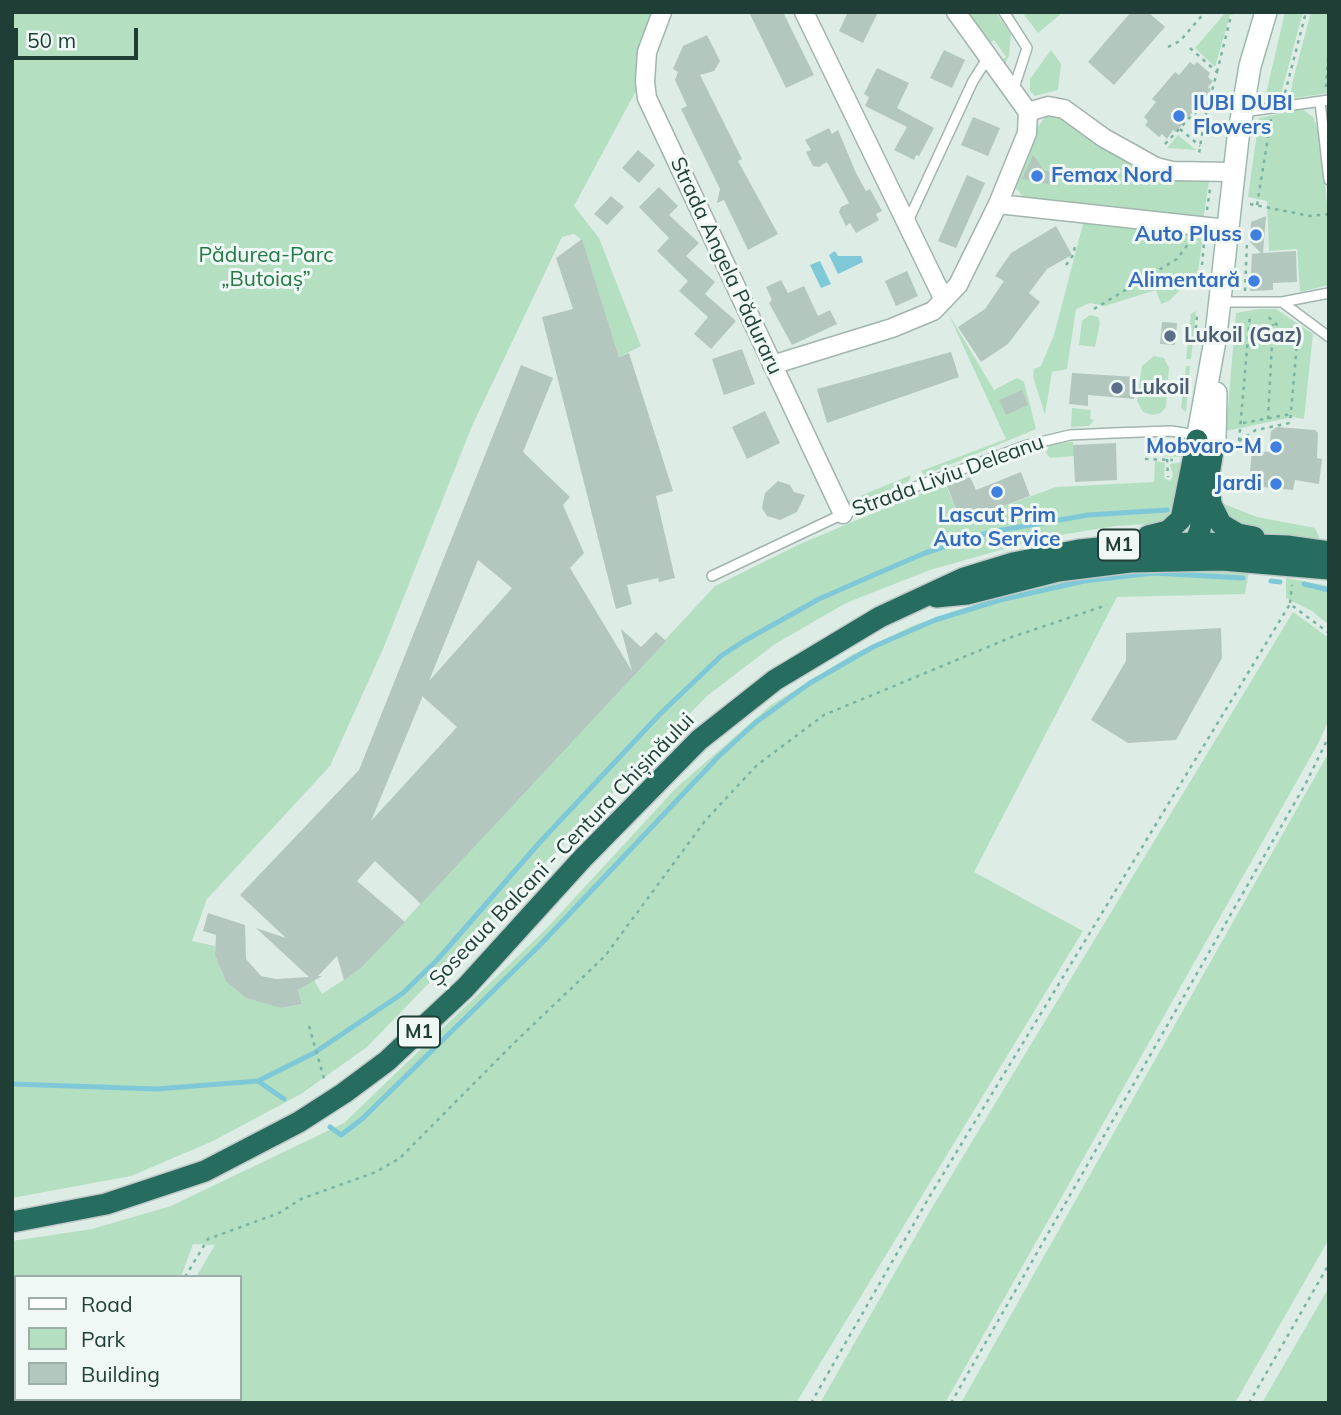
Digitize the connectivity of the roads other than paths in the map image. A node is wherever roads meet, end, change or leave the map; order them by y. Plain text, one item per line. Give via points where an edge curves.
1 (662, 12) edge
2 (804, 12) edge
3 (956, 12) edge
4 (1004, 12) edge
5 (1266, 12) edge
6 (987, 59) junction
7 (1013, 92) junction
8 (1325, 101) edge
9 (1243, 111) junction
10 (1028, 112) junction
11 (1214, 172) junction
12 (1329, 180) edge
13 (998, 204) junction
14 (907, 223) junction
15 (1237, 230) junction
16 (1329, 293) edge
17 (944, 300) junction
18 (1219, 302) junction
19 (1282, 302) junction
20 (1329, 337) edge
21 (772, 365) junction
22 (1206, 441) junction
23 (843, 514) junction
24 (1198, 540) junction
25 (1329, 545) edge
26 (1329, 552) edge
27 (1329, 562) edge
28 (1329, 569) edge
29 (712, 576) dead end
30 (916, 599) junction
31 (12, 1222) edge

1 - 21 street, Strada Angela Păduraru via 647,52 647,98
2 - 14 street
3 - 6 street
4 - 7 lane via 1027,47
5 - 9 main road
6 - 7 street
6 - 14 lane
7 - 10 street
8 - 9 lane
8 - 12 lane
9 - 11 main road
10 - 11 street via 1048,106 1064,109 1143,162 1172,171
10 - 13 street via 1027,133
11 - 15 main road
13 - 15 street
13 - 17 street via 958,285
14 - 17 street
15 - 18 main road
16 - 19 lane
17 - 21 street via 919,318
18 - 19 lane via 1251,298
18 - 22 main road
19 - 20 lane
21 - 23 street, Strada Angela Păduraru
22 - 23 lane, Strada Liviu Deleanu via 1148,430 1045,440
22 - 24 highway
22 - 25 highway via 1211,504 1221,524 1238,534
22 - 30 highway, M1 via 1181,519 1168,531 1009,557 958,571
23 - 29 lane, Strada Liviu Deleanu
24 - 26 highway, M1
24 - 27 highway via 1222,552
24 - 30 highway, M1 via 1181,551 1082,558
28 - 30 highway, Șoseaua Balcani - Centura Chișinăului / M1 via 1222,560 1130,562 1058,571 967,594
30 - 31 highway, Șoseaua Balcani - Centura Chișinăului / M1 via 817,652 737,707 662,776 429,1024 330,1102 248,1150 161,1188

